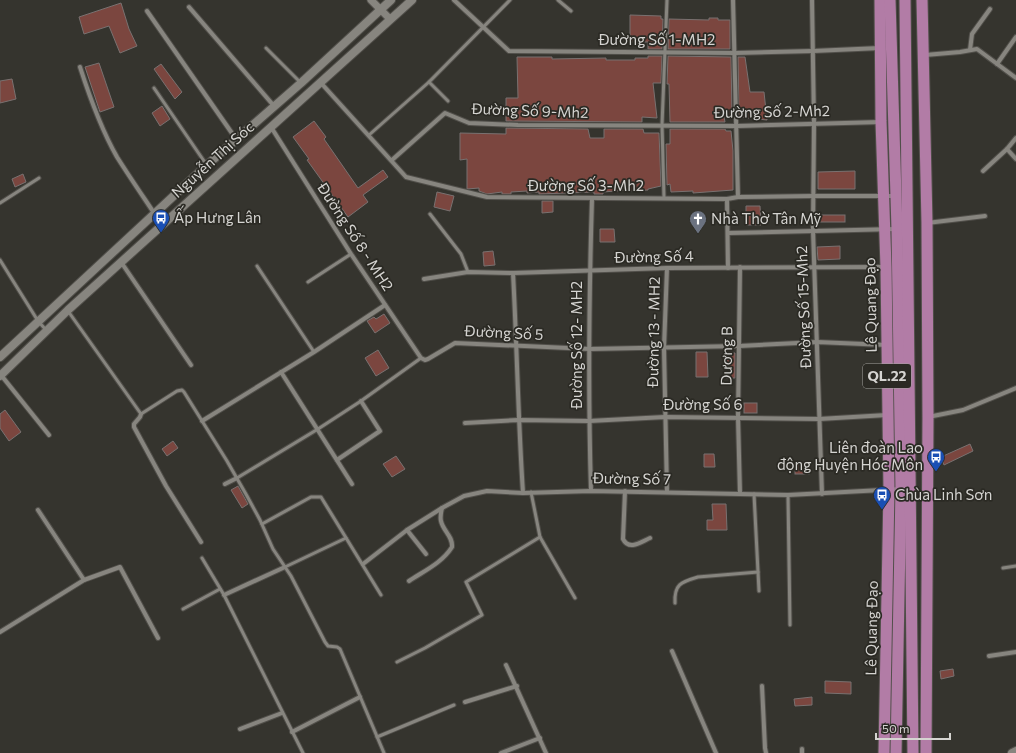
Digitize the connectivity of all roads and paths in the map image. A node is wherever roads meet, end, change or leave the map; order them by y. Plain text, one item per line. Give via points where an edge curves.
1 (371, 0) edge
2 (391, 0) edge
3 (412, 0) edge
4 (454, 0) edge
5 (510, 0) edge
6 (558, 0) edge
7 (666, 0) edge
8 (734, 0) edge
9 (812, 0) edge
10 (880, 0) edge
11 (890, 0) edge
12 (905, 0) edge
13 (922, 0) edge
14 (189, 7) dead end
15 (381, 9) junction
16 (990, 9) dead end
17 (147, 11) dead end
18 (571, 11) dead end
19 (390, 19) junction
20 (484, 28) junction
21 (1016, 37) edge
22 (266, 48) dead end
23 (880, 48) junction
24 (970, 50) junction
25 (813, 51) junction
26 (664, 52) junction
27 (735, 52) junction
28 (923, 55) junction
29 (997, 64) junction
30 (80, 67) dead end
31 (1016, 78) edge
32 (320, 82) junction
33 (429, 82) junction
34 (301, 83) junction
35 (154, 88) dead end
36 (448, 101) dead end
37 (275, 106) junction
38 (882, 122) junction
39 (814, 123) junction
40 (662, 125) junction
41 (737, 126) junction
42 (271, 127) junction
43 (369, 135) junction
44 (1016, 138) edge
45 (236, 140) junction
46 (1007, 149) junction
47 (1016, 159) edge
48 (392, 160) junction
49 (207, 165) junction
50 (983, 171) dead end
51 (39, 178) dead end
52 (813, 196) junction
53 (890, 196) junction
54 (664, 198) junction
55 (738, 198) junction
56 (592, 199) junction
57 (727, 199) junction
58 (0, 203) edge
59 (155, 214) junction
60 (430, 214) dead end
61 (985, 216) dead end
62 (927, 223) junction
63 (885, 229) junction
64 (897, 229) junction
65 (813, 230) junction
66 (729, 233) junction
67 (351, 254) junction
68 (0, 260) edge
69 (122, 262) junction
70 (257, 266) dead end
71 (815, 266) junction
72 (740, 267) junction
73 (886, 267) junction
74 (667, 268) junction
75 (728, 268) junction
76 (590, 270) junction
77 (468, 272) junction
78 (513, 273) junction
79 (424, 279) dead end
80 (308, 282) dead end
81 (61, 300) junction
82 (385, 305) junction
83 (68, 310) junction
84 (38, 321) junction
85 (47, 331) junction
86 (817, 342) junction
87 (887, 345) junction
88 (517, 346) junction
89 (739, 346) junction
90 (664, 348) junction
91 (590, 349) junction
92 (314, 352) junction
93 (0, 357) edge
94 (421, 358) junction
95 (191, 365) dead end
96 (281, 372) junction
97 (1, 376) edge
98 (1016, 388) edge
99 (361, 401) junction
100 (141, 414) junction
101 (887, 415) junction
102 (665, 417) junction
103 (738, 417) junction
104 (928, 417) junction
105 (819, 419) junction
106 (518, 420) junction
107 (202, 421) junction
108 (589, 421) junction
109 (465, 423) dead end
110 (318, 429) junction
111 (49, 435) dead end
112 (337, 460) junction
113 (237, 478) junction
114 (225, 484) dead end
115 (352, 484) dead end
116 (901, 489) junction
117 (889, 490) junction
118 (591, 491) junction
119 (625, 491) junction
120 (531, 492) junction
121 (667, 492) junction
122 (523, 493) junction
123 (740, 494) junction
124 (754, 494) junction
125 (822, 494) junction
126 (788, 495) junction
127 (442, 508) junction
128 (38, 510) dead end
129 (262, 524) junction
130 (407, 530) junction
131 (540, 537) junction
132 (346, 538) junction
133 (650, 538) dead end
134 (201, 542) dead end
135 (426, 554) dead end
136 (202, 558) dead end
137 (363, 564) junction
138 (1016, 566) edge
139 (285, 567) junction
140 (1003, 568) dead end
141 (758, 572) junction
142 (84, 580) junction
143 (409, 581) dead end
144 (220, 589) junction
145 (759, 591) dead end
146 (224, 595) junction
147 (382, 595) dead end
148 (576, 598) dead end
149 (675, 603) dead end
150 (182, 609) dead end
151 (790, 625) dead end
152 (0, 632) edge
153 (158, 638) dead end
154 (672, 651) dead end
155 (1016, 652) edge
156 (989, 656) dead end
157 (397, 662) dead end
158 (506, 665) dead end
159 (517, 686) junction
160 (762, 686) dead end
161 (360, 697) junction
162 (465, 702) dead end
163 (454, 705) dead end
164 (282, 713) junction
165 (240, 729) dead end
166 (292, 732) junction
167 (377, 737) junction
168 (540, 738) junction
169 (1016, 751) edge
170 (303, 753) edge
171 (384, 753) edge
172 (501, 753) edge
173 (546, 753) edge
174 (716, 753) edge
175 (766, 753) edge
176 (884, 753) edge
177 (896, 753) edge
178 (913, 753) edge
179 (926, 753) edge
180 (1012, 753) edge

1 - 15 street
2 - 15 main road, Nguyễn Thị Sóc
3 - 19 main road, Nguyễn Thị Sóc
4 - 20 street, Đường Số 1-MH2
5 - 20 lane
6 - 18 lane
7 - 26 lane
8 - 27 street
9 - 25 street, Đường Số 15-Mh2
10 - 23 highway, Lê Quang Đạo / QL.22
11 - 53 highway, Lê Quang Đạo / QL.22
12 - 178 highway, QL.22
13 - 28 highway, QL.22
14 - 37 street
15 - 19 street
15 - 34 main road, Nguyễn Thị Sóc
16 - 24 street via 972,34
17 - 45 street
19 - 32 main road, Nguyễn Thị Sóc
20 - 26 street, Đường Số 1-MH2 via 509,51
20 - 33 lane
21 - 29 street
22 - 34 lane
23 - 25 street, Đường Số 1-MH2
23 - 38 highway, Lê Quang Đạo / QL.22
24 - 28 street
24 - 29 street via 977,49
25 - 27 street, Đường Số 1-MH2
25 - 39 street, Đường Số 15-Mh2
26 - 27 street, Đường Số 1-MH2
26 - 40 lane
27 - 41 street
28 - 62 highway, QL.22
29 - 31 street
30 - 59 street via 104,132
32 - 42 main road, Nguyễn Thị Sóc
32 - 43 street, Đường Số 3-Mh2
33 - 36 lane
33 - 43 lane
34 - 37 main road, Nguyễn Thị Sóc
35 - 49 lane
37 - 45 main road, Nguyễn Thị Sóc
38 - 39 street, Đường Số 2-Mh2
38 - 53 highway, Lê Quang Đạo / QL.22
39 - 41 street, Đường Số 2-Mh2
39 - 52 street, Đường Số 15-Mh2
40 - 41 street, Đường Số 2-Mh2
40 - 48 street, Đường Số 9-Mh2 via 470,123 445,113
40 - 54 lane
41 - 55 street
42 - 67 street, Đường Số 8 - MH2
42 - 69 main road, Nguyễn Thị Sóc
43 - 48 street, Đường Số 3-Mh2
44 - 46 street
45 - 49 main road, Nguyễn Thị Sóc
46 - 47 street
46 - 50 street
48 - 56 street, Đường Số 3-Mh2 via 406,177 487,197
49 - 59 main road, Nguyễn Thị Sóc
51 - 58 lane
52 - 53 street, Đường Số 3-Mh2
52 - 55 street, Đường Số 3-Mh2
52 - 65 street, Đường Số 15-Mh2
53 - 63 highway, Lê Quang Đạo / QL.22
53 - 64 highway, Lê Quang Đạo / QL.22
54 - 56 street, Đường Số 3-Mh2
54 - 57 street, Đường Số 3-Mh2
55 - 57 street, Đường Số 3-Mh2
56 - 76 street, Đường Số 12- MH2
57 - 66 street
59 - 81 main road, Nguyễn Thị Sóc
60 - 77 lane via 461,254
61 - 62 street
62 - 104 highway, QL.22
63 - 64 street
63 - 65 street
63 - 73 highway, Lê Quang Đạo / QL.22
64 - 116 highway, Lê Quang Đạo / QL.22
65 - 66 street
65 - 71 street, Đường Số 15-Mh2
66 - 75 street
67 - 80 lane
67 - 82 street, Đường Số 8 - MH2
68 - 84 lane
69 - 83 main road, Nguyễn Thị Sóc
69 - 95 street
70 - 92 lane
71 - 72 street, Đường Số 4
71 - 73 street, Đường Số 4
71 - 86 street, Đường Số 15-Mh2
72 - 75 street, Đường Số 4
72 - 89 street, Dương B
73 - 87 highway, Lê Quang Đạo / QL.22
74 - 75 street, Đường Số 4
74 - 76 street, Đường Số 4
74 - 90 street, Đường 13 - MH2
76 - 78 street, Đường Số 4
76 - 91 street, Đường Số 12- MH2
77 - 78 street, Đường Số 4
77 - 79 street, Đường Số 4
78 - 88 street
81 - 83 street
81 - 84 main road, Nguyễn Thị Sóc
82 - 92 street
82 - 94 street, Đường Số 8 - MH2
83 - 85 main road, Nguyễn Thị Sóc
83 - 100 lane
84 - 85 lane
84 - 93 main road, Nguyễn Thị Sóc
85 - 97 main road, Nguyễn Thị Sóc
86 - 87 street
86 - 89 street
86 - 105 street, Đường Số 15-Mh2
87 - 101 highway, Lê Quang Đạo / QL.22
88 - 91 street, Đường Số 5
88 - 94 street, Đường Số 5 via 455,343 428,359
88 - 106 street
89 - 90 street, Đường Số 5
89 - 103 street, Dương B
90 - 91 street, Đường Số 5
90 - 102 street, Đường 13 - MH2
91 - 108 street, Đường Số 12- MH2
92 - 96 street
94 - 99 lane
96 - 107 street
96 - 110 street
97 - 111 street
98 - 104 street via 963,410
99 - 110 lane
99 - 112 street via 380,431
100 - 107 lane via 182,390
100 - 134 street via 134,427 166,486
101 - 105 street, Đường Số 6
101 - 117 highway, Lê Quang Đạo / QL.22
102 - 103 street, Đường Số 6
102 - 108 street, Đường Số 6
102 - 121 street, Đường 13 - MH2
103 - 105 street, Đường Số 6
103 - 123 street, Dương B
104 - 179 highway, QL.22
105 - 125 street, Đường Số 15-Mh2
106 - 108 street, Đường Số 6
106 - 109 street, Đường Số 6
106 - 122 street
107 - 113 lane
108 - 118 street, Đường Số 12- MH2
110 - 112 street
110 - 113 lane
112 - 115 street
113 - 114 street
113 - 129 lane
116 - 117 street
116 - 177 highway, Lê Quang Đạo / QL.22
117 - 125 street
117 - 176 highway, Lê Quang Đạo / QL.22
118 - 119 street, Đường Số 7
118 - 120 street, Đường Số 7
119 - 121 street, Đường Số 7
119 - 133 street via 623,539 633,546
120 - 122 street, Đường Số 7
120 - 131 lane
121 - 123 street, Đường Số 7
122 - 127 street, Đường Số 7 via 487,491 464,496
123 - 124 street
124 - 126 street
124 - 141 lane
125 - 126 street
126 - 151 lane
127 - 130 street, Đường Số 7
127 - 143 street via 440,519 451,539 452,547 432,566
128 - 142 street
129 - 132 lane via 317,496 323,499
129 - 139 lane via 273,549
130 - 135 street
130 - 137 street, Đường Số 7
131 - 148 lane
131 - 157 lane via 466,582 482,615
132 - 137 lane
132 - 139 lane
136 - 144 lane
137 - 147 lane
138 - 140 lane
139 - 146 street
139 - 161 lane via 325,642 328,646 340,648
141 - 145 lane
141 - 149 lane via 689,580 676,588
142 - 152 street
142 - 153 street via 120,566
144 - 146 lane
144 - 150 lane
146 - 164 lane
154 - 174 street
155 - 156 street
158 - 159 street
159 - 162 street
159 - 168 street
160 - 175 street
161 - 166 street
161 - 167 lane
163 - 167 lane
164 - 165 street
164 - 166 lane
166 - 170 lane
167 - 171 lane
168 - 172 street
168 - 173 street
169 - 180 main road

